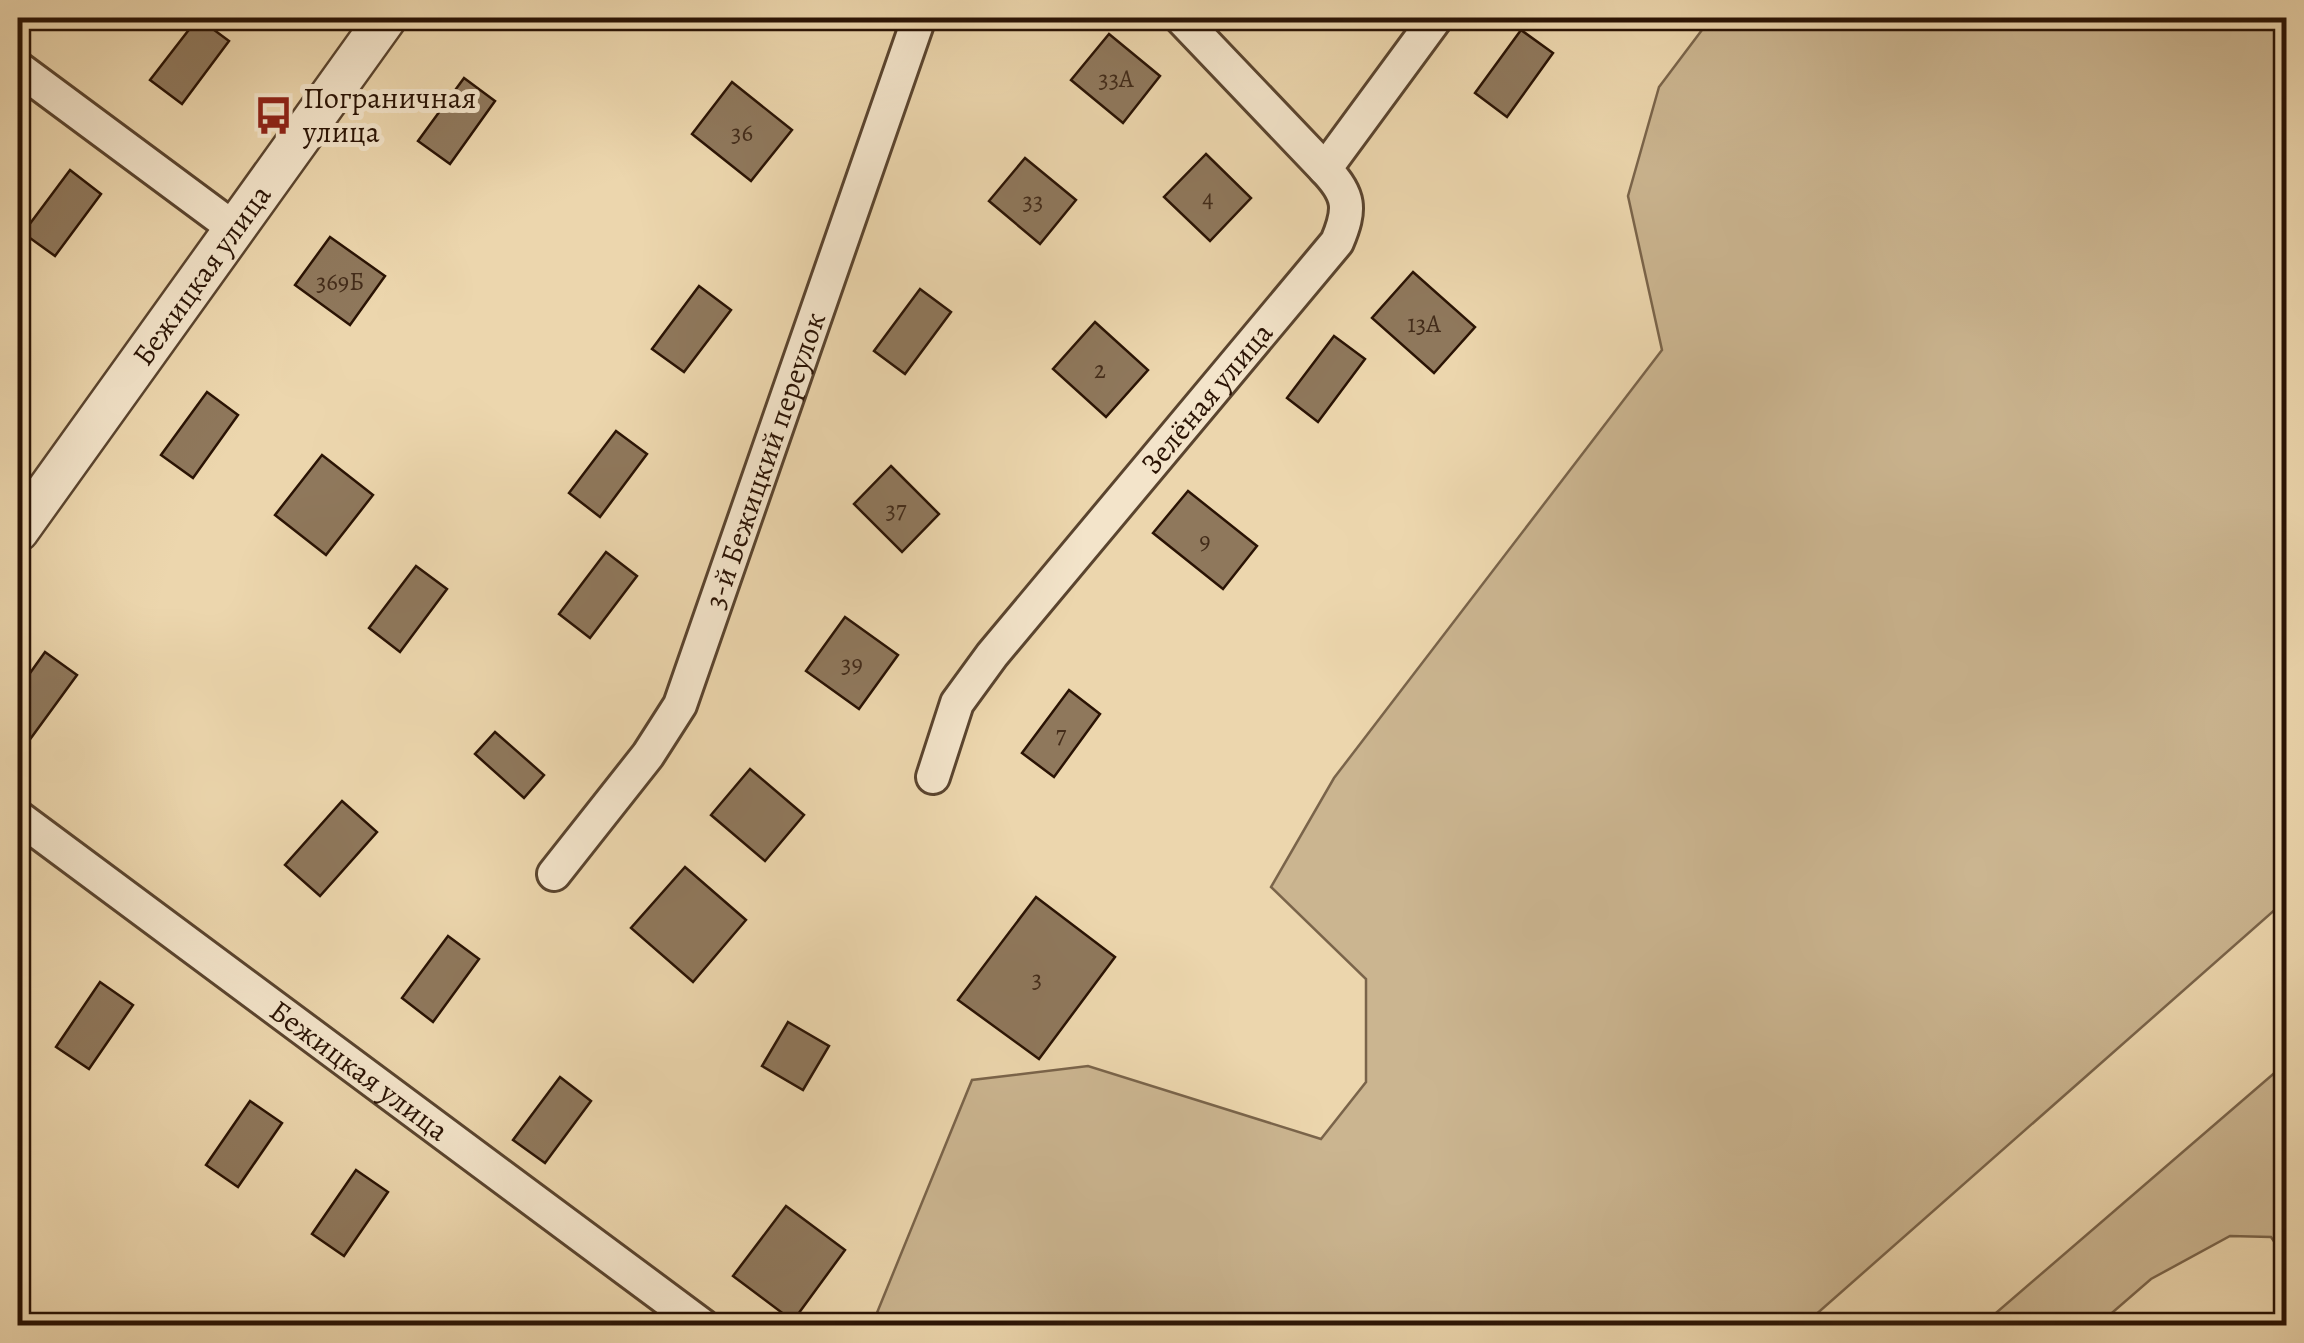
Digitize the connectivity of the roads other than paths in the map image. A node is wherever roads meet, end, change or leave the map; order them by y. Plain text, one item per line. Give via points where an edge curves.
1 (386, 18) edge
2 (919, 18) edge
3 (1181, 18) edge
4 (1436, 18) edge
5 (18, 68) edge
6 (1326, 169) junction
7 (235, 229) junction
8 (18, 531) edge
9 (933, 778) dead end
10 (18, 816) edge
11 (554, 874) dead end
12 (703, 1326) edge

1 - 7 street, Бежицкая улица
2 - 11 street, 3-й Бежицкий переулок via 680,705
3 - 6 street
4 - 6 street
5 - 7 street
6 - 9 street, Зелёная улица via 1346,190 1348,215 1337,242 992,656 957,703
7 - 8 street, Бежицкая улица
10 - 12 street, Бежицкая улица

